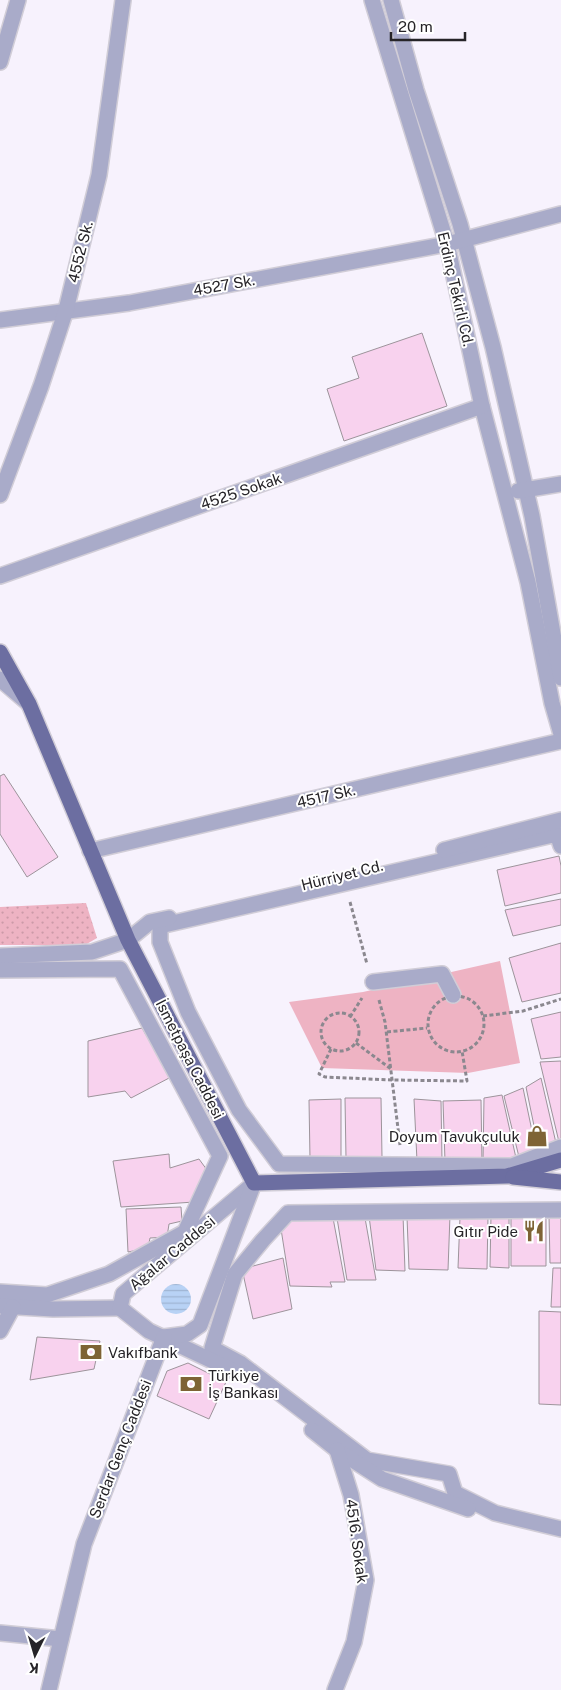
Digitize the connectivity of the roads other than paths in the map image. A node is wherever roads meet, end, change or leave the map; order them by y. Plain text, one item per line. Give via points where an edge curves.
1 (18, 0) edge
2 (123, 0) edge
3 (372, 0) edge
4 (391, 0) edge
5 (0, 62) edge
6 (561, 214) edge
7 (464, 240) junction
8 (447, 244) junction
9 (66, 310) junction
10 (0, 320) edge
11 (482, 406) junction
12 (561, 484) edge
13 (527, 490) junction
14 (505, 494) junction
15 (0, 495) edge
16 (0, 576) edge
17 (0, 652) edge
18 (561, 678) edge
19 (0, 679) edge
20 (29, 704) junction
21 (561, 734) edge
22 (561, 741) edge
23 (561, 820) edge
24 (561, 846) edge
25 (90, 851) junction
26 (128, 940) junction
27 (0, 956) edge
28 (0, 970) edge
29 (373, 982) road end
30 (453, 995) road end
31 (561, 1147) edge
32 (561, 1160) edge
33 (507, 1176) junction
34 (561, 1182) edge
35 (254, 1183) junction
36 (561, 1210) edge
37 (0, 1292) edge
38 (7, 1306) edge
39 (120, 1308) junction
40 (0, 1331) edge
41 (164, 1337) junction
42 (337, 1450) junction
43 (561, 1530) edge
44 (561, 1537) edge
45 (0, 1632) edge
46 (61, 1639) junction
47 (49, 1690) edge
48 (335, 1690) edge

1 - 5 street
2 - 9 street, 4552 Sk. via 99,175
3 - 8 street, Erdinç Tekirli Cd.
4 - 7 street
6 - 7 street, 4527 Sk.
7 - 8 street, 4527 Sk.
7 - 13 street
8 - 9 street, 4527 Sk. via 129,303
8 - 11 street, Erdinç Tekirli Cd.
9 - 10 street, 4527 Sk.
9 - 15 street, 4552 Sk.
11 - 14 street, Erdinç Tekirli Cd.
11 - 16 street, 4525 Sokak
12 - 13 street
13 - 14 street
13 - 18 street
14 - 21 street, Erdinç Tekirli Cd.
17 - 20 main road, İsmetpaşa Caddesi
19 - 20 street
20 - 25 main road, İsmetpaşa Caddesi
22 - 25 street, 4517 Sk.
23 - 26 street, Hürriyet Cd. via 150,922
24 - 31 street via 557,834 160,926 160,942 188,1012 239,1110 279,1164 512,1166
25 - 26 main road, İsmetpaşa Caddesi
26 - 27 street via 92,952
26 - 35 main road, İsmetpaşa Caddesi
28 - 37 street via 120,969 220,1156 185,1232 109,1274 47,1295
29 - 30 street via 442,974
32 - 33 main road
33 - 34 main road
33 - 35 main road
35 - 39 street, Ağalar Caddesi via 123,1294
35 - 41 street via 200,1325 186,1334
36 - 43 street via 288,1213 235,1274 212,1348 240,1362 368,1460 449,1474 455,1493 495,1513
38 - 39 street, Ağalar Caddesi
38 - 40 street
39 - 41 street via 149,1331
41 - 42 street via 247,1377
41 - 46 street, Serdar Genç Caddesi via 84,1544
42 - 44 street via 382,1479 533,1533
42 - 48 street, 4516. Sokak via 351,1495 366,1580 354,1642
45 - 46 street
46 - 47 street, Serdar Genç Caddesi

